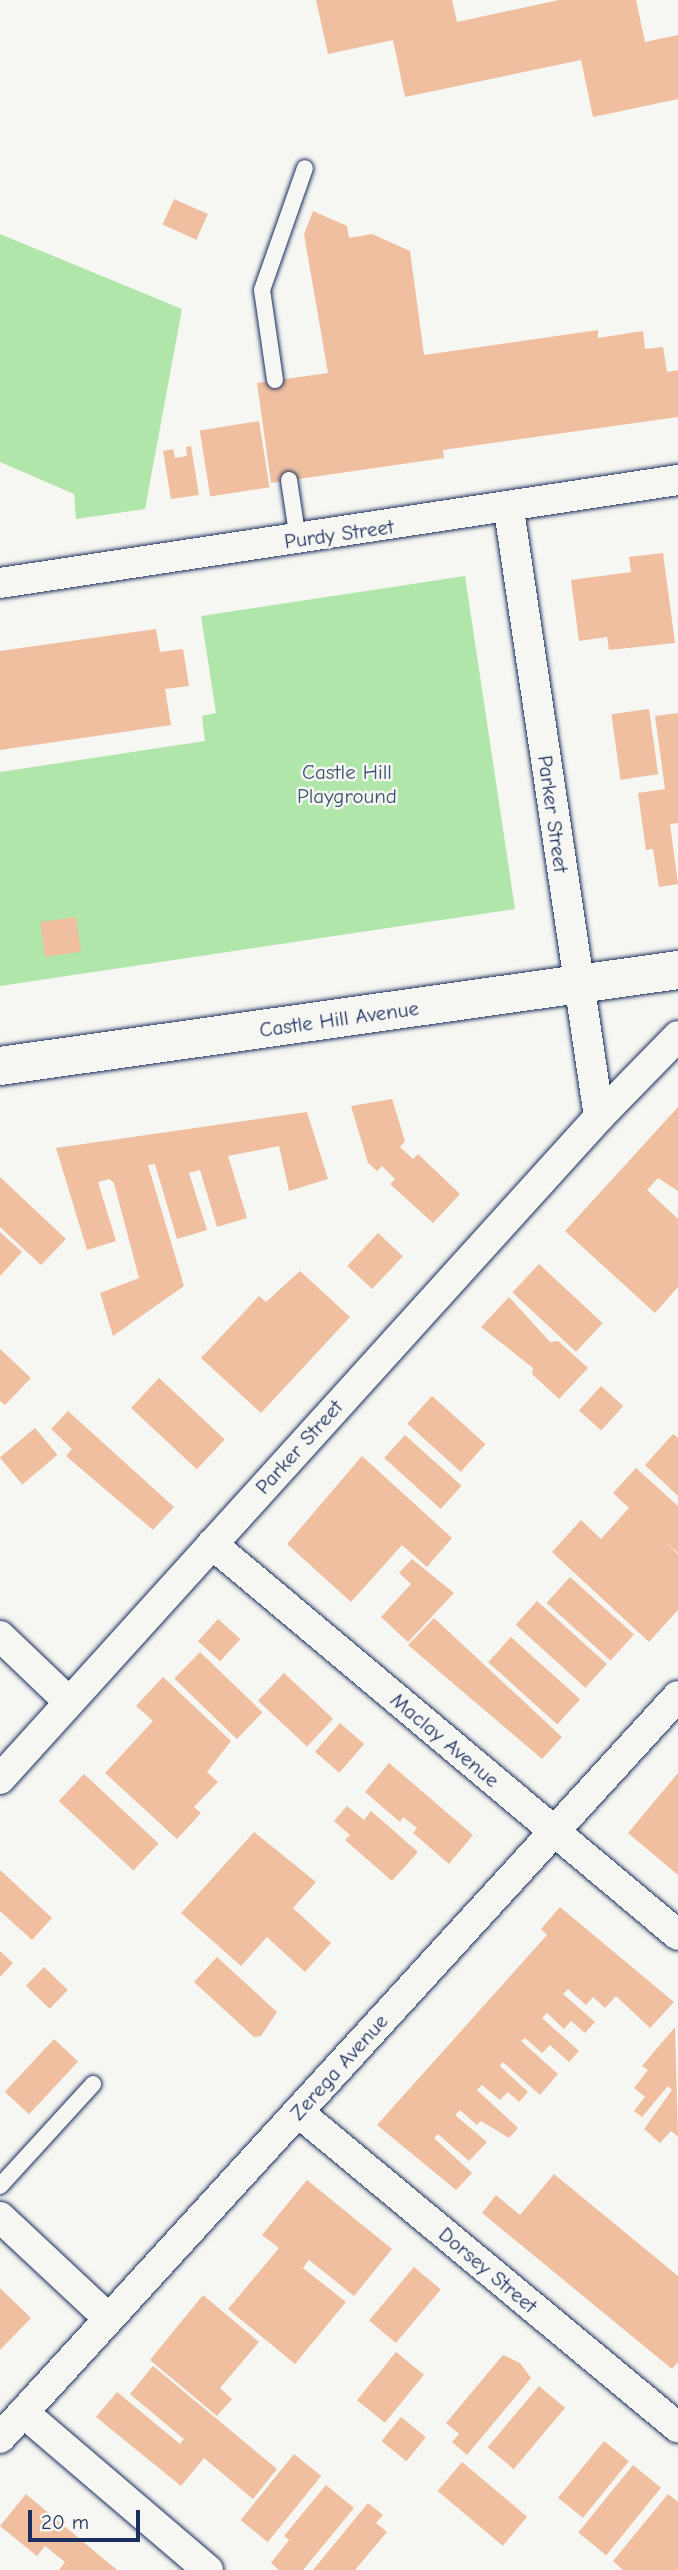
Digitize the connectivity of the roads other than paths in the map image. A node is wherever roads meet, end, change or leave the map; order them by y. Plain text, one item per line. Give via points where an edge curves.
1 (305, 168) dead end
2 (275, 380) dead end
3 (289, 480) dead end
4 (678, 480) edge
5 (509, 510) junction
6 (298, 540) junction
7 (0, 583) edge
8 (678, 970) edge
9 (578, 985) junction
10 (678, 1036) edge
11 (0, 1066) edge
12 (600, 1117) junction
13 (212, 1544) junction
14 (0, 1636) edge
15 (678, 1696) edge
16 (69, 1702) junction
17 (0, 1779) edge
18 (553, 1831) junction
19 (678, 1935) edge
20 (93, 2084) dead end
21 (299, 2112) junction
22 (0, 2186) edge
23 (0, 2217) edge
24 (108, 2318) junction
25 (23, 2413) junction
26 (678, 2427) edge
27 (0, 2438) edge
28 (208, 2570) edge

1 - 2 lane via 262,290
3 - 6 lane
4 - 5 street, Purdy Street
5 - 6 street, Purdy Street
5 - 9 street, Parker Street
6 - 7 street, Purdy Street
8 - 9 main road, Castle Hill Avenue
9 - 11 main road, Castle Hill Avenue
9 - 12 street, Parker Street
10 - 12 street, Parker Street
12 - 13 street, Parker Street
13 - 16 street, Parker Street
13 - 18 street, Maclay Avenue
14 - 16 street
15 - 18 street, Zerega Avenue
16 - 17 street, Parker Street
18 - 19 street, Maclay Avenue
18 - 21 street, Zerega Avenue
20 - 22 lane
21 - 24 street, Zerega Avenue
21 - 26 street, Dorsey Street
23 - 24 street
24 - 25 street, Zerega Avenue
25 - 27 street, Zerega Avenue
25 - 28 street

